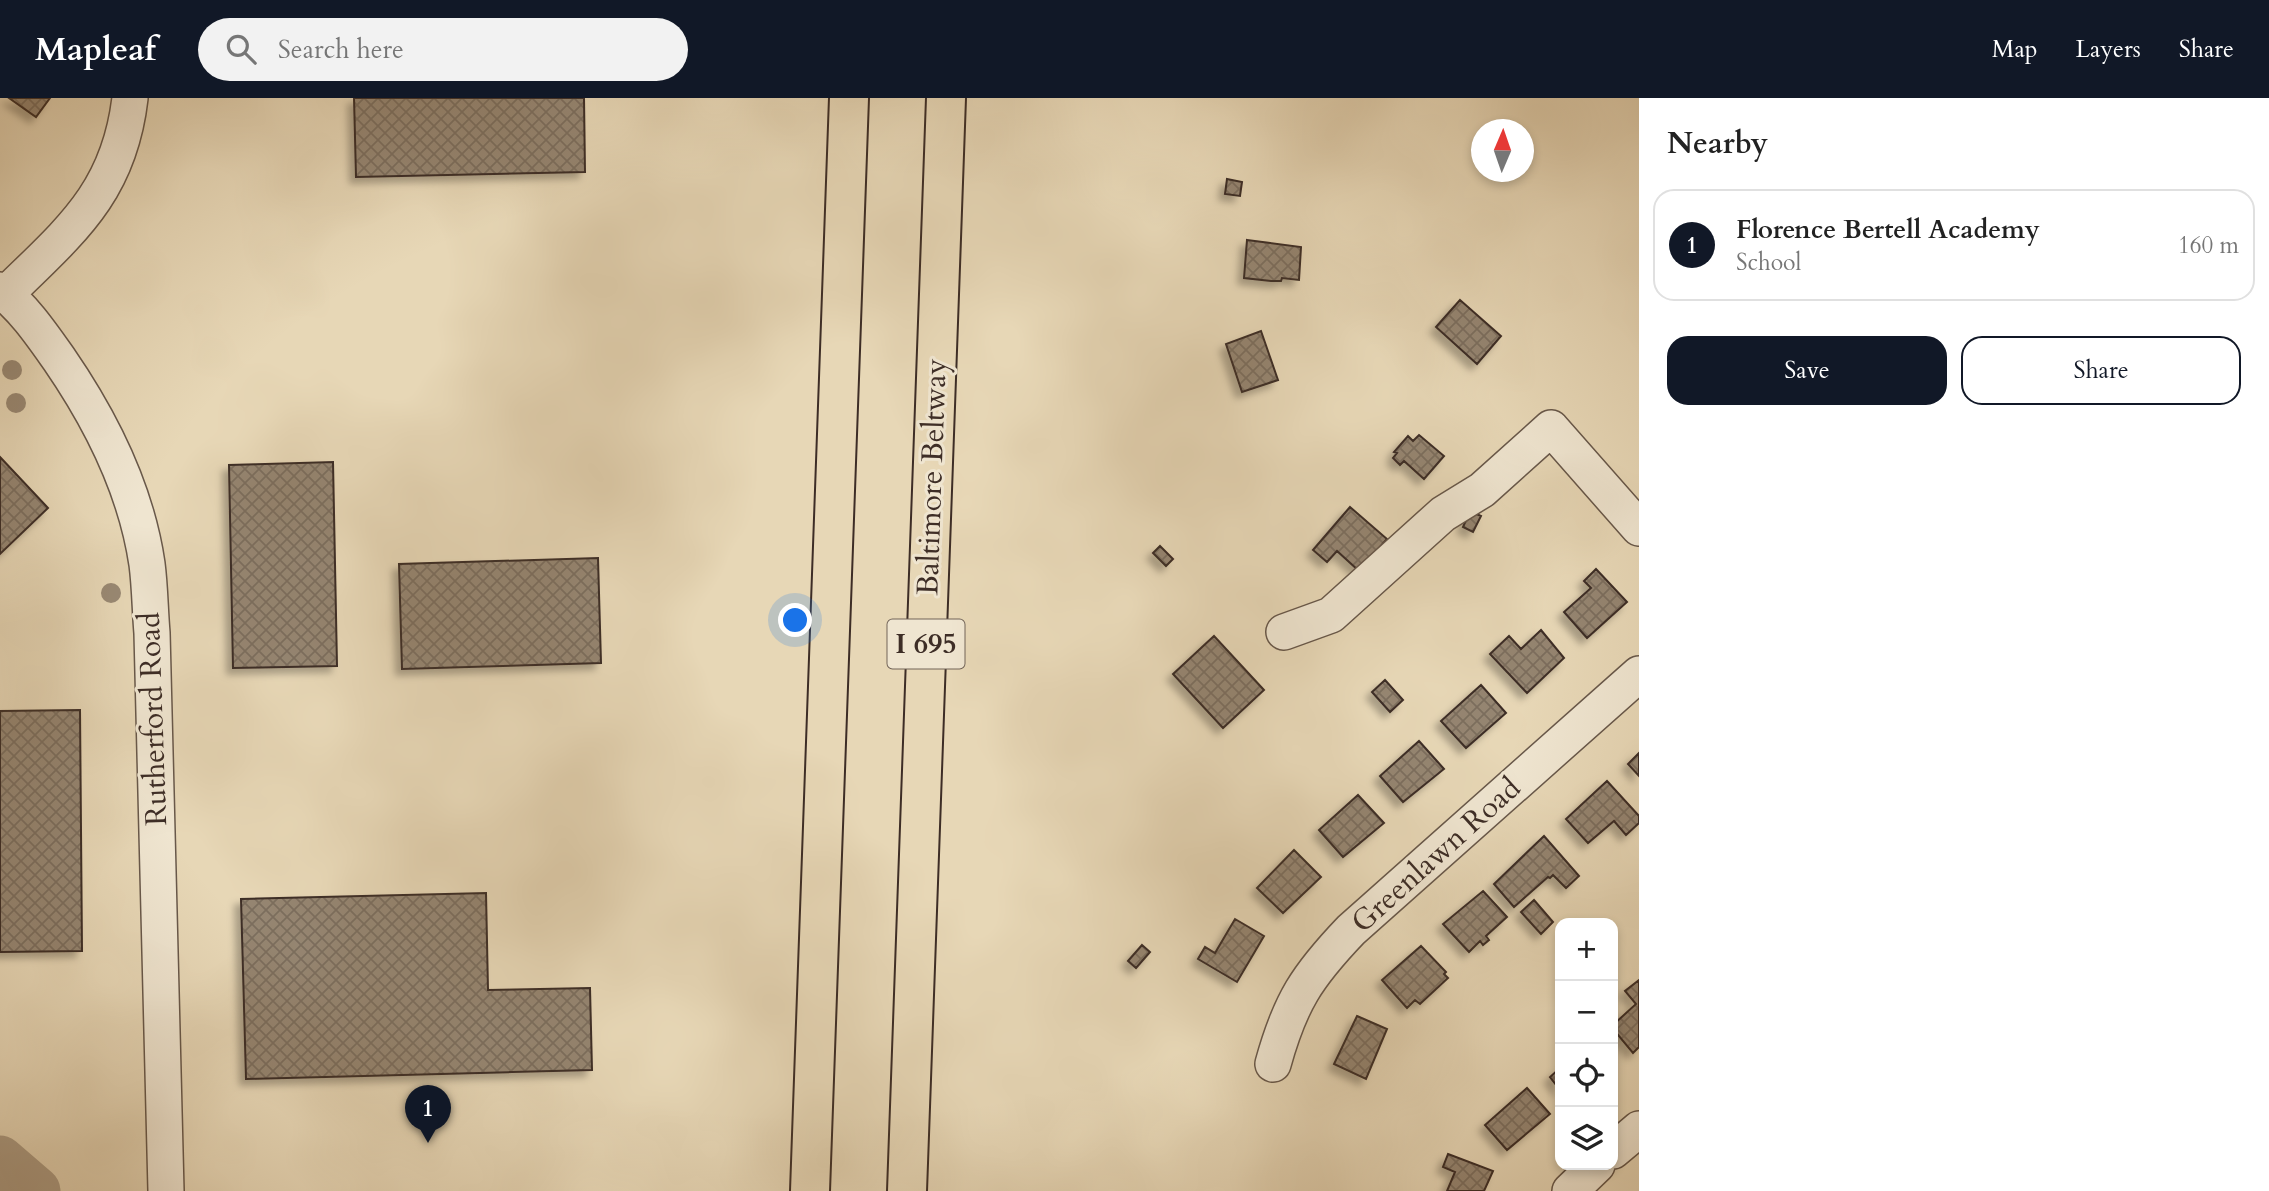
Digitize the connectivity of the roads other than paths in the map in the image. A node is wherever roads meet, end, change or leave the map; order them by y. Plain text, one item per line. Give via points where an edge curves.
1 (130, 98) edge
2 (849, 98) edge
3 (946, 98) edge
4 (3, 292) edge
5 (1639, 528) edge
6 (1284, 632) dead end
7 (1639, 674) edge
8 (1273, 1064) dead end
9 (1639, 1129) edge
10 (1618, 1147) edge
11 (1592, 1170) edge
12 (166, 1191) edge
13 (810, 1191) edge
14 (907, 1191) edge
15 (1570, 1191) edge

1 - 4 street via 124,137 109,176 90,207
2 - 13 highway
3 - 14 highway, Baltimore Beltway / I 695
4 - 12 street, Rutherford Road via 44,337 109,442 135,508 147,564
5 - 6 street via 1551,428 1482,490 1443,514 1331,615
7 - 8 street, Greenlawn Road via 1322,960 1298,993
9 - 10 street
11 - 15 street

